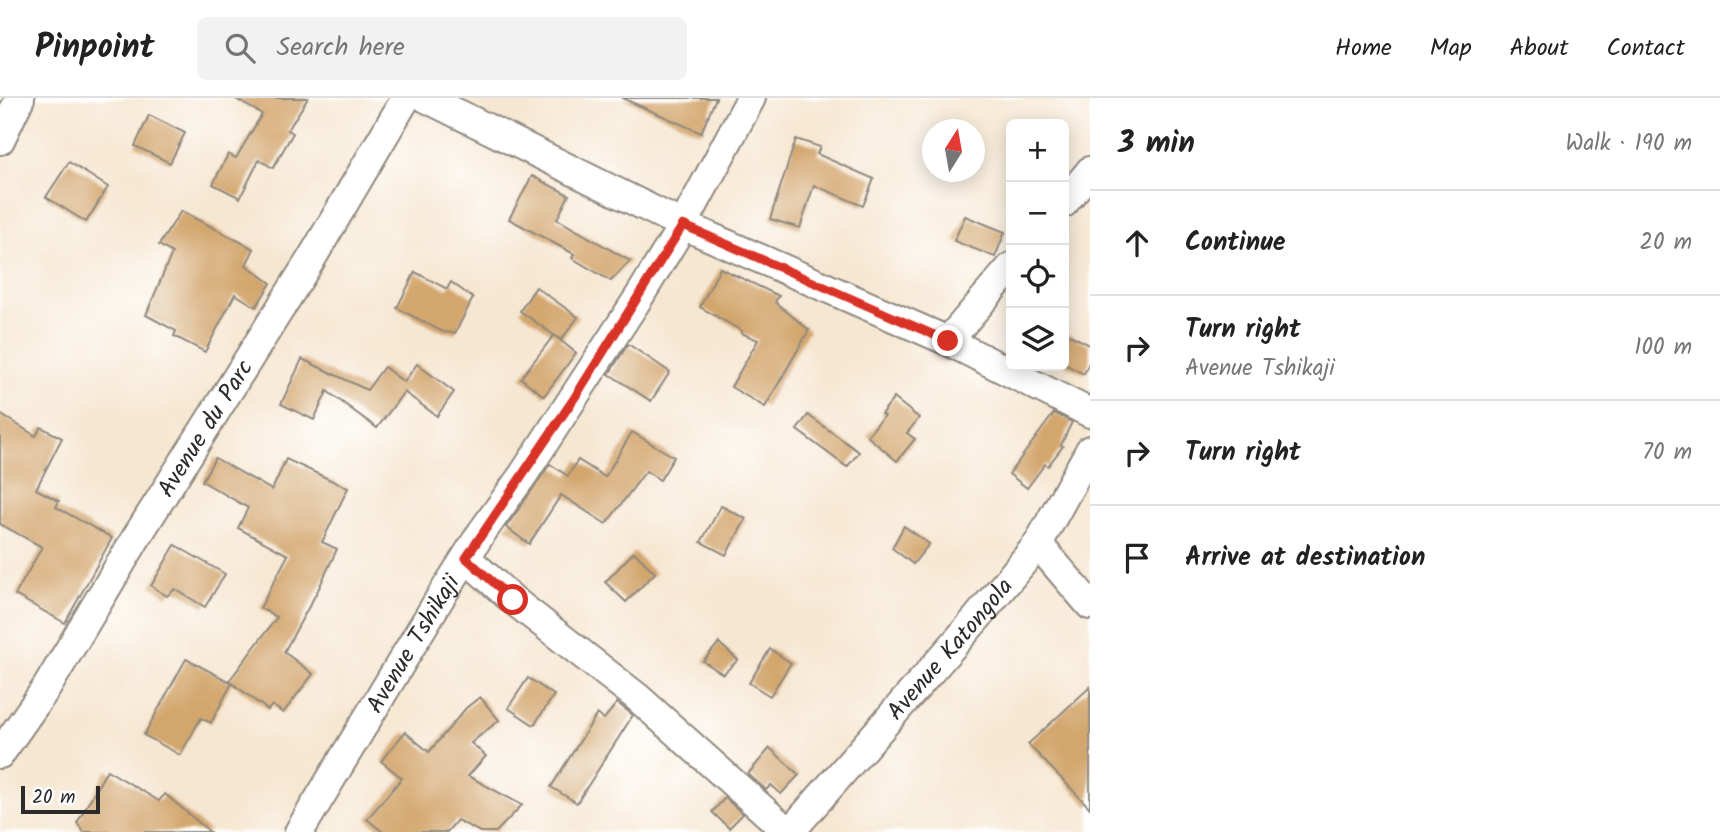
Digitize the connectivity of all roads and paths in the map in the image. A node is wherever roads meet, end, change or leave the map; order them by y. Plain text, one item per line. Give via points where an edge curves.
1 (20, 98) edge
2 (406, 98) edge
3 (426, 98) edge
4 (751, 98) edge
5 (0, 140) edge
6 (1090, 171) edge
7 (1069, 197) edge
8 (683, 225) junction
9 (1006, 273) edge
10 (948, 341) junction
11 (1090, 413) edge
12 (1090, 450) edge
13 (1038, 544) junction
14 (466, 558) junction
15 (1090, 605) edge
16 (0, 754) edge
17 (299, 832) edge
18 (789, 832) edge

1 - 5 street
2 - 16 street, Avenue du Parc via 47,687
3 - 8 street
4 - 8 street, Avenue Tshikaji
6 - 7 street
8 - 10 street
8 - 14 street, Avenue Tshikaji
9 - 10 street
10 - 11 street
12 - 13 street, Avenue Katongola
13 - 15 street
13 - 18 street, Avenue Katongola
14 - 17 street, Avenue Tshikaji
14 - 18 street via 674,728

